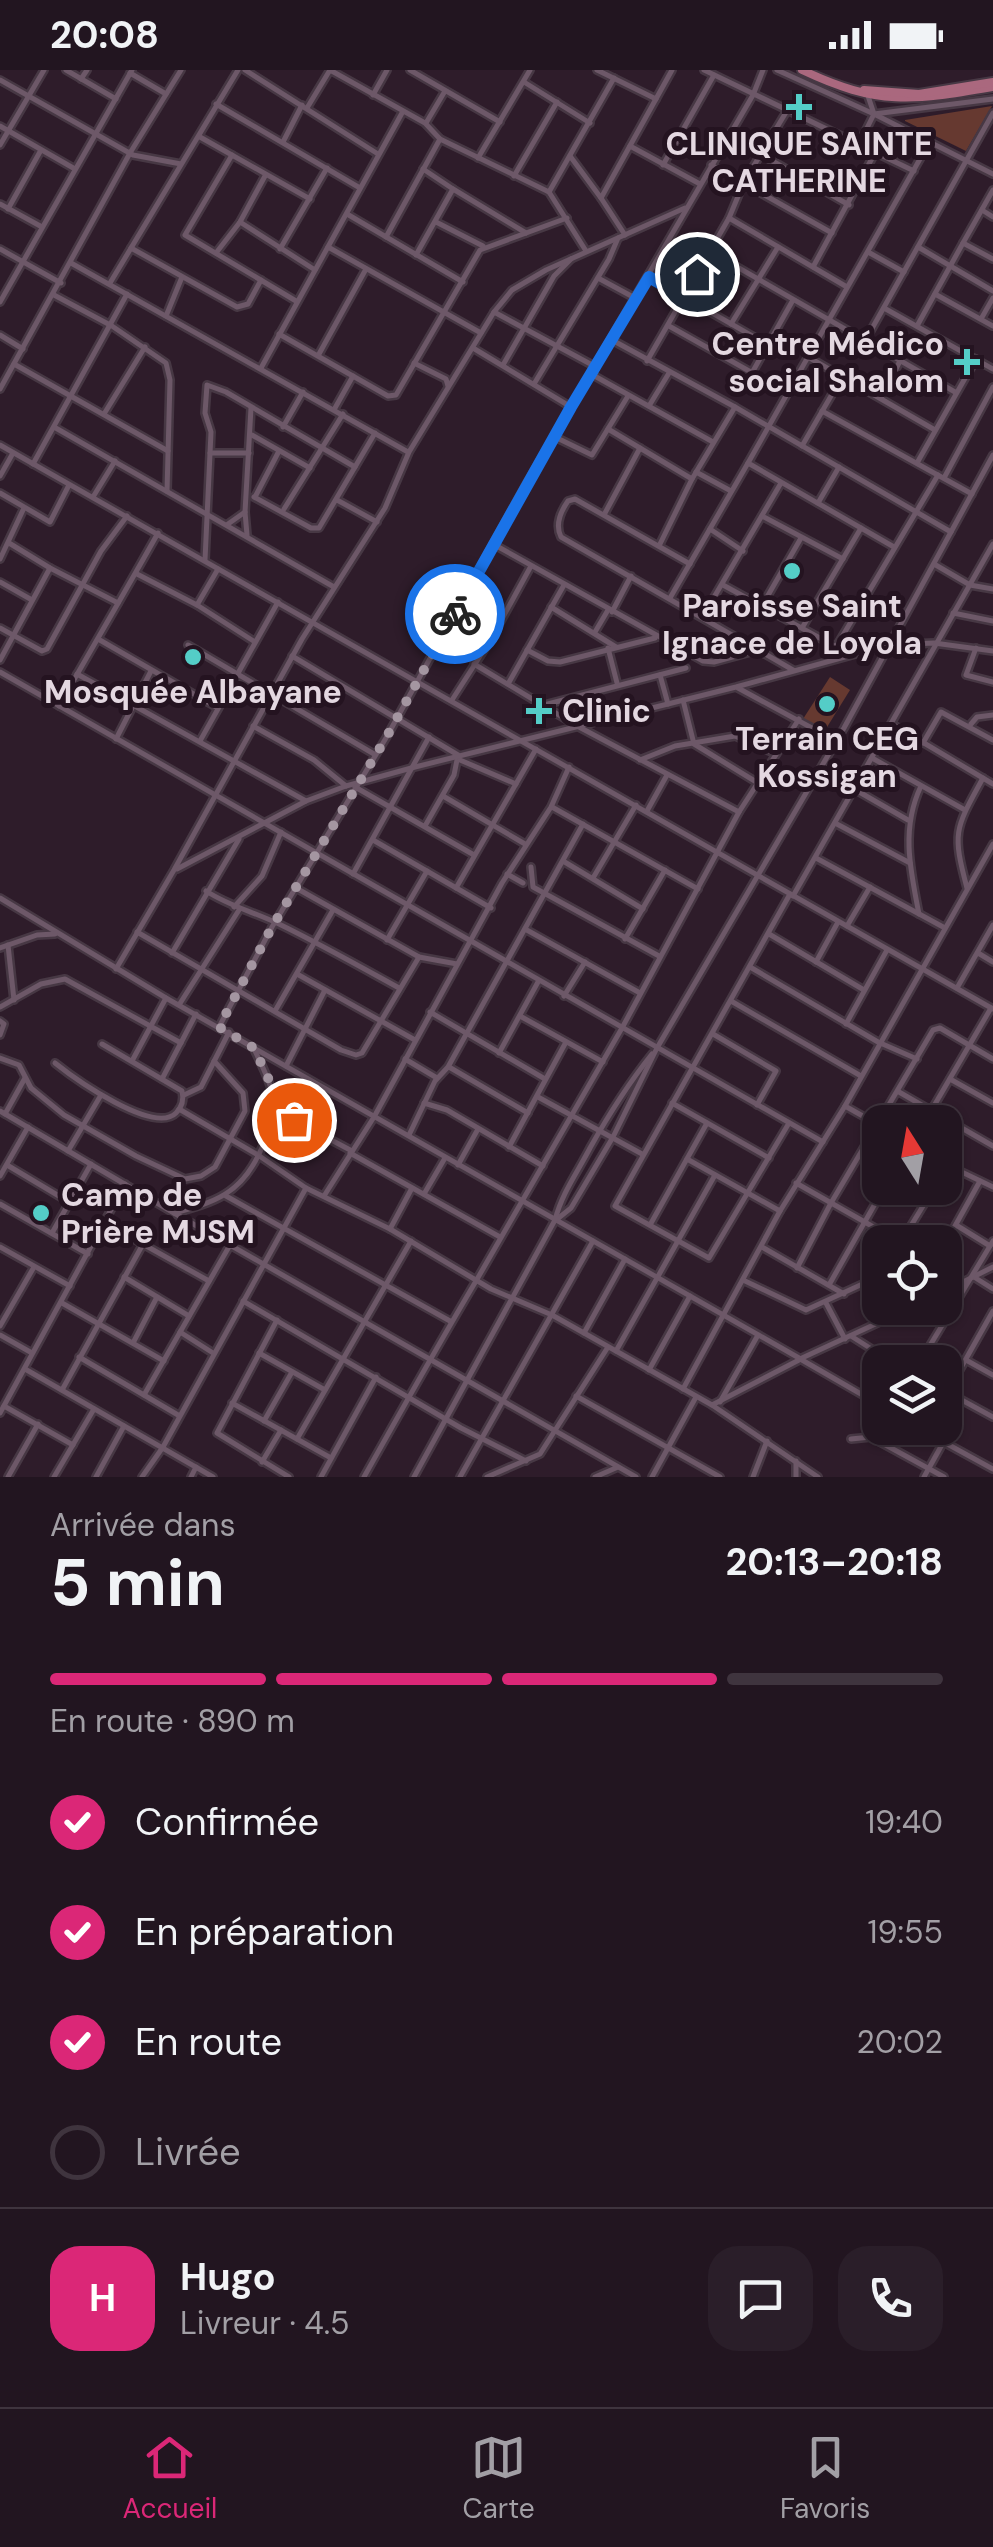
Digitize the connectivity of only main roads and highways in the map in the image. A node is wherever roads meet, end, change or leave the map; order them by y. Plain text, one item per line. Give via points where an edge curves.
1 (802, 70) edge
2 (813, 70) edge
3 (993, 84) edge
4 (867, 93) junction

1 - 4 main road
2 - 4 main road
3 - 4 main road
3 - 4 main road via 935,97

